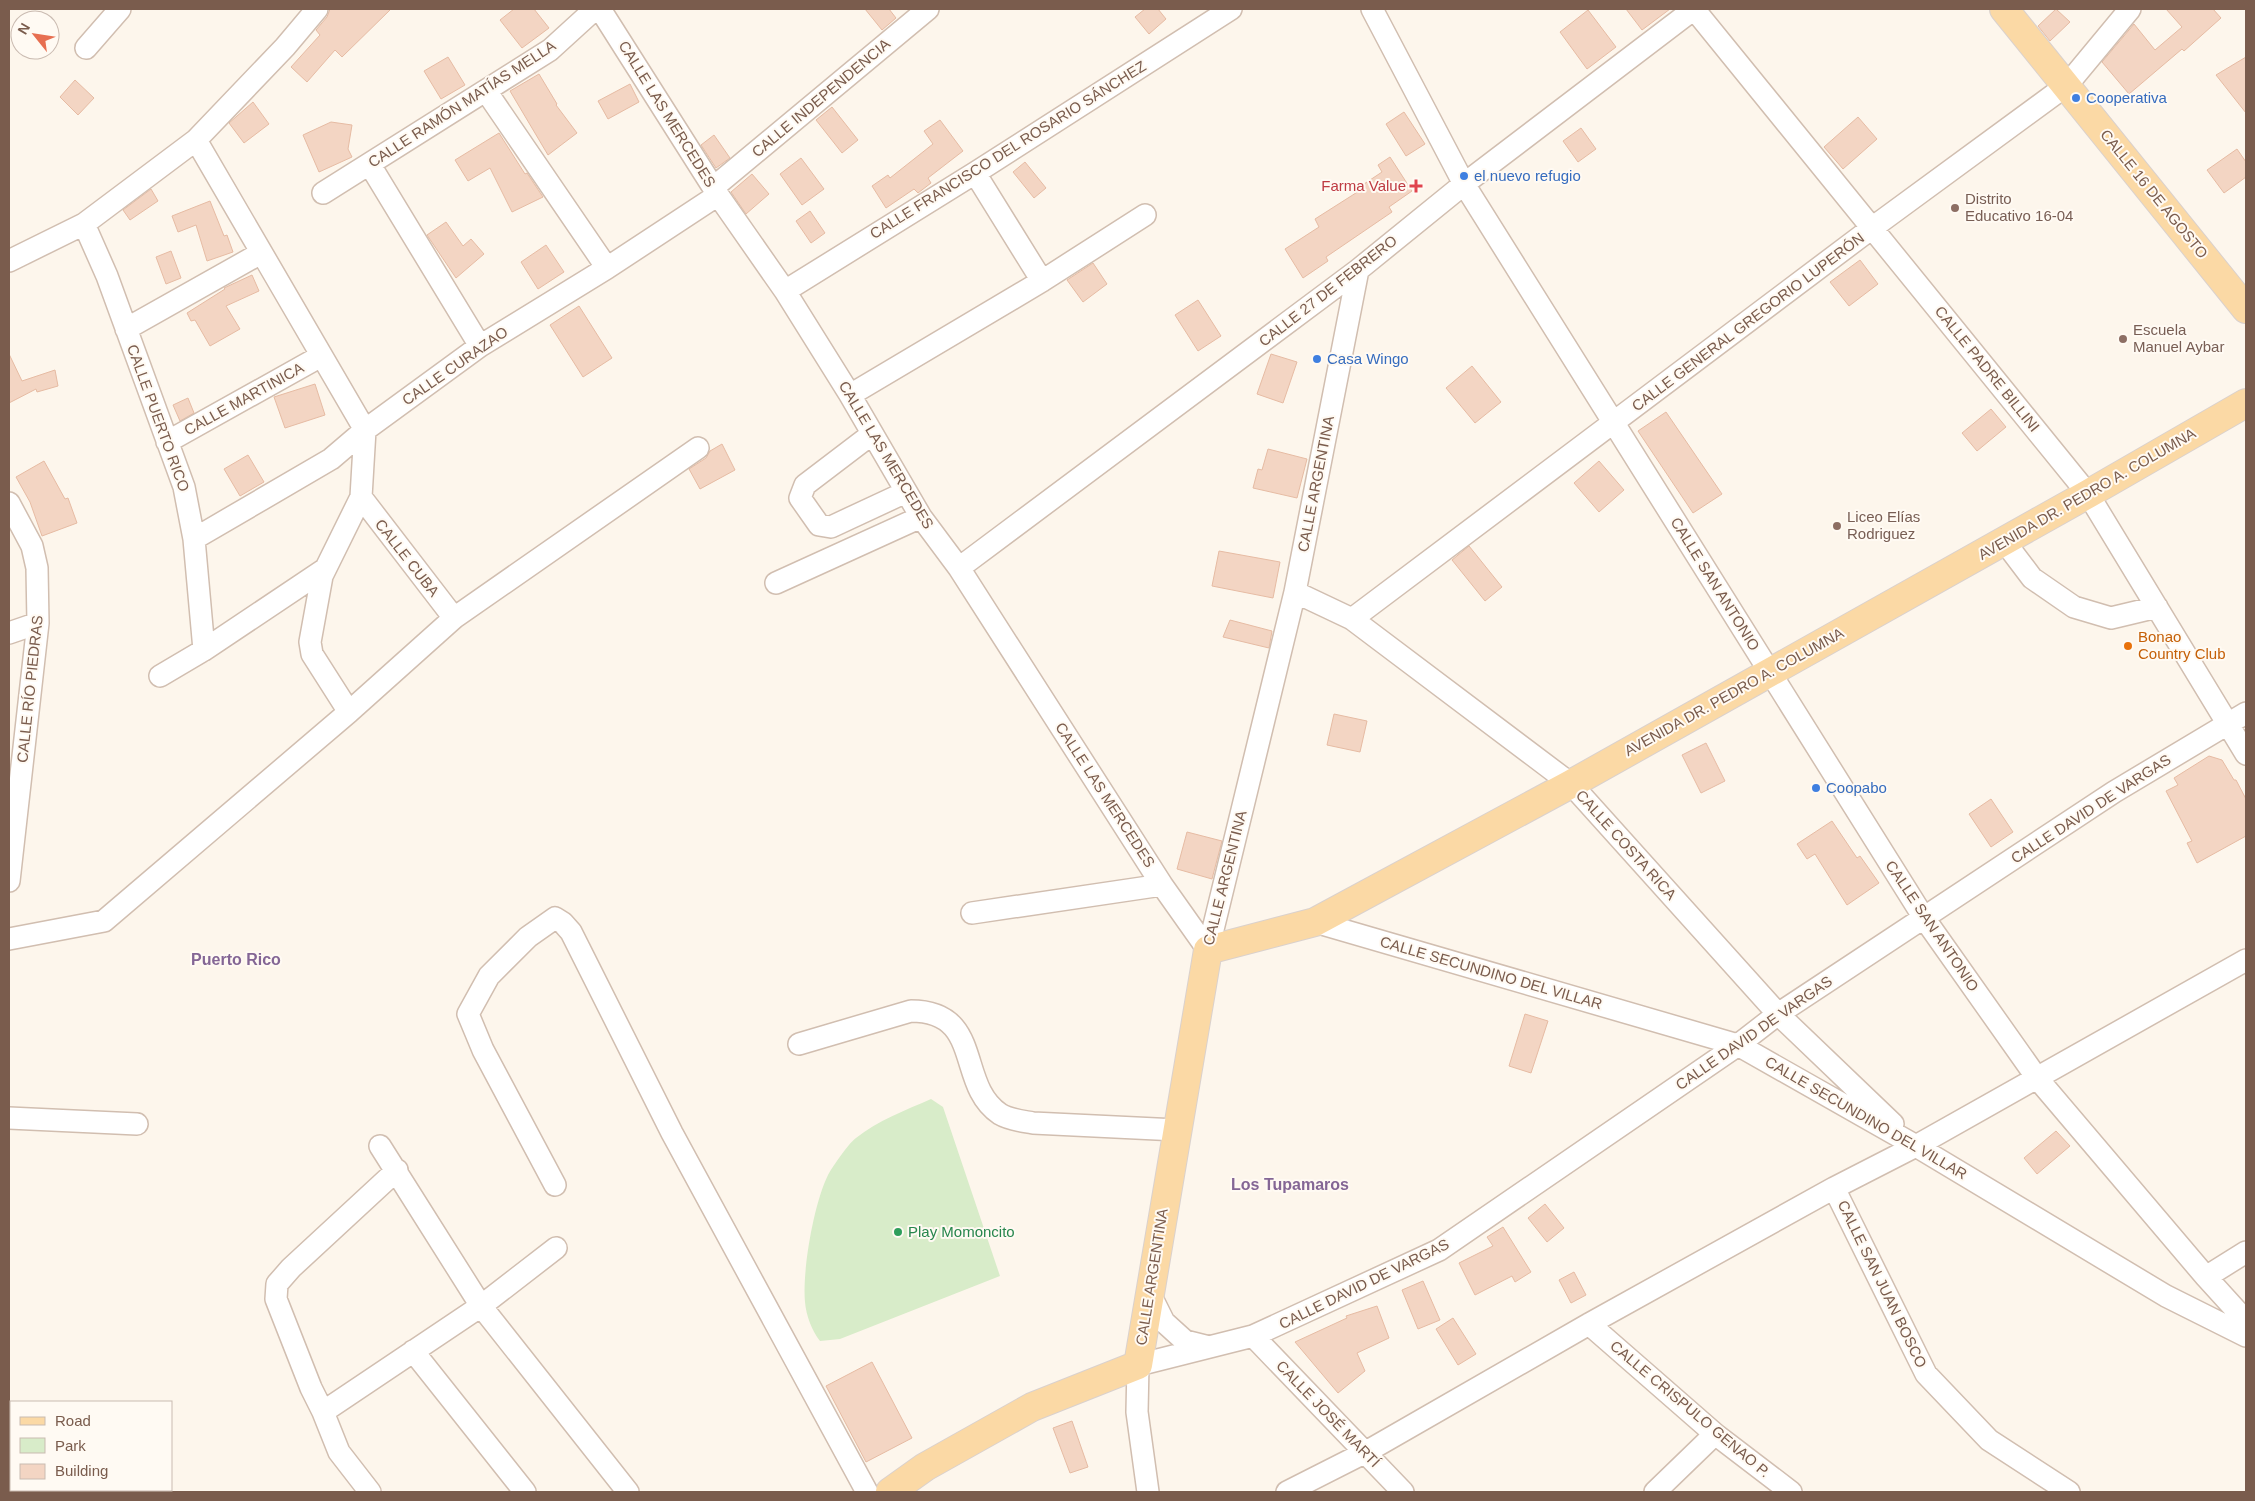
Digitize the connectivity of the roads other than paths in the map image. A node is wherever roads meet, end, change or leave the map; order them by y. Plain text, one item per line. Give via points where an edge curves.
1 (120, 9) edge
2 (317, 9) edge
3 (595, 9) edge
4 (600, 9) edge
5 (928, 9) edge
6 (1231, 9) edge
7 (1372, 9) edge
8 (1694, 9) edge
9 (2004, 9) edge
10 (2130, 9) edge
11 (86, 48) dead end
12 (2067, 85) junction
13 (486, 91) junction
14 (196, 140) junction
15 (370, 165) junction
16 (975, 173) junction
17 (1464, 184) junction
18 (716, 191) junction
19 (323, 192) dead end
20 (1145, 215) dead end
21 (84, 224) junction
22 (1872, 228) junction
23 (262, 253) junction
24 (9, 261) edge
25 (607, 268) junction
26 (1358, 270) junction
27 (1042, 281) junction
28 (785, 290) junction
29 (2246, 310) edge
30 (126, 329) junction
31 (480, 346) junction
32 (321, 356) junction
33 (850, 395) junction
34 (2246, 402) edge
35 (1614, 423) junction
36 (365, 430) junction
37 (872, 434) junction
38 (167, 442) junction
39 (698, 448) dead end
40 (906, 492) junction
41 (2088, 494) junction
42 (360, 497) junction
43 (9, 503) edge
44 (921, 517) junction
45 (194, 539) junction
46 (2004, 541) junction
47 (959, 568) junction
48 (325, 569) junction
49 (776, 583) dead end
50 (1295, 592) junction
51 (2157, 607) junction
52 (454, 618) junction
53 (1352, 620) junction
54 (38, 623) junction
55 (9, 633) edge
56 (204, 650) junction
57 (1769, 672) junction
58 (160, 676) dead end
59 (349, 712) junction
60 (2237, 718) edge
61 (18, 732) edge
62 (2246, 754) edge
63 (1571, 784) junction
64 (9, 881) edge
65 (1162, 885) junction
66 (972, 913) dead end
67 (1924, 918) junction
68 (1315, 922) junction
69 (9, 939) edge
70 (1208, 950) junction
71 (2246, 960) edge
72 (1778, 1014) junction
73 (799, 1044) dead end
74 (1738, 1045) junction
75 (2037, 1078) junction
76 (9, 1118) edge
77 (137, 1124) dead end
78 (1177, 1130) junction
79 (380, 1146) dead end
80 (1916, 1146) junction
81 (397, 1170) junction
82 (555, 1185) dead end
83 (1834, 1188) junction
84 (556, 1248) dead end
85 (2246, 1252) edge
86 (2206, 1277) junction
87 (1149, 1292) junction
88 (481, 1306) junction
89 (2246, 1321) edge
90 (1589, 1324) junction
91 (1253, 1336) junction
92 (2246, 1336) edge
93 (1209, 1347) junction
94 (413, 1351) junction
95 (1138, 1365) junction
96 (323, 1412) junction
97 (1715, 1434) junction
98 (1366, 1452) junction
99 (370, 1492) edge
100 (525, 1492) edge
101 (628, 1492) edge
102 (867, 1492) edge
103 (890, 1492) edge
104 (1148, 1492) edge
105 (1287, 1492) edge
106 (1403, 1492) edge
107 (1655, 1492) edge
108 (1791, 1492) edge
109 (2069, 1492) edge

1 - 11 street
2 - 14 street
3 - 13 street, CALLE RAMÓN MATÍAS MELLA via 550,50
4 - 18 street, CALLE LAS MERCEDES
5 - 18 street, CALLE INDEPENDENCIA
6 - 16 street, CALLE FRANCISCO DEL ROSARIO SÁNCHEZ
7 - 17 street, CALLE SAN ANTONIO
8 - 17 street, CALLE 27 DE FEBRERO
8 - 22 street, CALLE PADRE BILLINI
9 - 12 main road, CALLE 16 DE AGOSTO
10 - 12 street, CALLE GENERAL GREGORIO LUPERÓN
12 - 22 street, CALLE GENERAL GREGORIO LUPERÓN
12 - 29 main road, CALLE 16 DE AGOSTO
13 - 15 street, CALLE RAMÓN MATÍAS MELLA
13 - 25 street
14 - 21 street
14 - 23 street
15 - 19 street, CALLE RAMÓN MATÍAS MELLA
15 - 31 street
16 - 27 street
16 - 28 street, CALLE FRANCISCO DEL ROSARIO SÁNCHEZ
17 - 26 street, CALLE 27 DE FEBRERO
17 - 35 street, CALLE SAN ANTONIO
18 - 25 street, CALLE CURAZAO
18 - 28 street, CALLE LAS MERCEDES
20 - 27 street
21 - 24 street
21 - 30 street, CALLE PUERTO RICO
22 - 35 street, CALLE GENERAL GREGORIO LUPERÓN
22 - 41 street, CALLE PADRE BILLINI
23 - 30 street
23 - 32 street
25 - 31 street, CALLE CURAZAO
26 - 47 street, CALLE 27 DE FEBRERO
26 - 50 street, CALLE ARGENTINA
27 - 33 street
28 - 33 street, CALLE LAS MERCEDES
30 - 38 street, CALLE PUERTO RICO
31 - 36 street, CALLE CURAZAO
32 - 36 street
32 - 38 street, CALLE MARTINICA
33 - 37 street, CALLE LAS MERCEDES
34 - 41 main road, AVENIDA DR. PEDRO A. COLUMNA
35 - 53 street, CALLE GENERAL GREGORIO LUPERÓN
35 - 57 street, CALLE SAN ANTONIO
36 - 42 street
36 - 45 street, CALLE CURAZAO via 331,459
37 - 40 street, CALLE LAS MERCEDES
37 - 40 street via 805,485 800,498 819,525 831,527
38 - 45 street, CALLE PUERTO RICO via 184,487
39 - 52 street
40 - 44 street, CALLE LAS MERCEDES
41 - 46 main road, AVENIDA DR. PEDRO A. COLUMNA
41 - 51 street, CALLE PADRE BILLINI
42 - 48 street
42 - 52 street, CALLE CUBA
43 - 54 street, CALLE RÍO PIEDRAS via 32,546 37,568
44 - 47 street, CALLE LAS MERCEDES
44 - 49 street
45 - 56 street, CALLE PUERTO RICO
46 - 51 street via 2032,578 2074,607 2112,618
46 - 57 main road, AVENIDA DR. PEDRO A. COLUMNA
47 - 65 street, CALLE LAS MERCEDES
48 - 56 street
48 - 59 street via 310,647
50 - 53 street, CALLE COSTA RICA
50 - 70 street, CALLE ARGENTINA
51 - 60 street, CALLE PADRE BILLINI
52 - 59 street
53 - 63 street, CALLE COSTA RICA
54 - 55 street
54 - 61 street, CALLE RÍO PIEDRAS
56 - 58 street
57 - 63 main road, AVENIDA DR. PEDRO A. COLUMNA
57 - 67 street, CALLE SAN ANTONIO
59 - 69 street via 104,921
60 - 62 street, CALLE PADRE BILLINI
60 - 67 street, CALLE DAVID DE VARGAS via 2114,792
61 - 64 street, CALLE RÍO PIEDRAS
63 - 68 main road, AVENIDA DR. PEDRO A. COLUMNA
63 - 72 street, CALLE COSTA RICA
65 - 66 street
65 - 70 street, CALLE LAS MERCEDES
67 - 72 street, CALLE DAVID DE VARGAS
67 - 75 street, CALLE SAN ANTONIO
68 - 70 main road, AVENIDA DR. PEDRO A. COLUMNA
68 - 74 street, CALLE SECUNDINO DEL VILLAR
70 - 78 main road, CALLE ARGENTINA
71 - 75 street
72 - 74 street, CALLE DAVID DE VARGAS
72 - 80 street, CALLE COSTA RICA
73 - 78 street via 911,1011 925,1011 941,1015 952,1024 988,1102 1014,1120
74 - 80 street, CALLE SECUNDINO DEL VILLAR
74 - 91 street, CALLE DAVID DE VARGAS via 1440,1250
75 - 80 street
75 - 86 street, CALLE SAN ANTONIO
76 - 77 street
78 - 87 main road, CALLE ARGENTINA
79 - 81 street
80 - 83 street
80 - 92 street, CALLE SECUNDINO DEL VILLAR via 2166,1296
81 - 88 street
81 - 96 street via 290,1268 277,1284 276,1299
82 - 102 street via 483,1050 468,1014 490,976 528,936 555,918 571,932 672,1133
83 - 90 street
83 - 109 street, CALLE SAN JUAN BOSCO via 1926,1374 1989,1440
84 - 88 street
85 - 86 street
86 - 89 street, CALLE SAN ANTONIO
87 - 93 street via 1164,1322 1185,1341
87 - 95 main road, CALLE ARGENTINA
88 - 94 street
88 - 101 street
90 - 97 street, CALLE CRISPULO GENAO P.
90 - 98 street
91 - 93 street, CALLE DAVID DE VARGAS
91 - 98 street, CALLE JOSÉ MARTÍ
93 - 95 street, CALLE DAVID DE VARGAS
94 - 96 street
94 - 100 street
95 - 103 main road via 1032,1407 925,1467
95 - 104 street, CALLE ARGENTINA via 1137,1412
96 - 99 street via 338,1452
97 - 107 street
97 - 108 street, CALLE CRISPULO GENAO P.
98 - 105 street
98 - 106 street, CALLE JOSÉ MARTÍ

